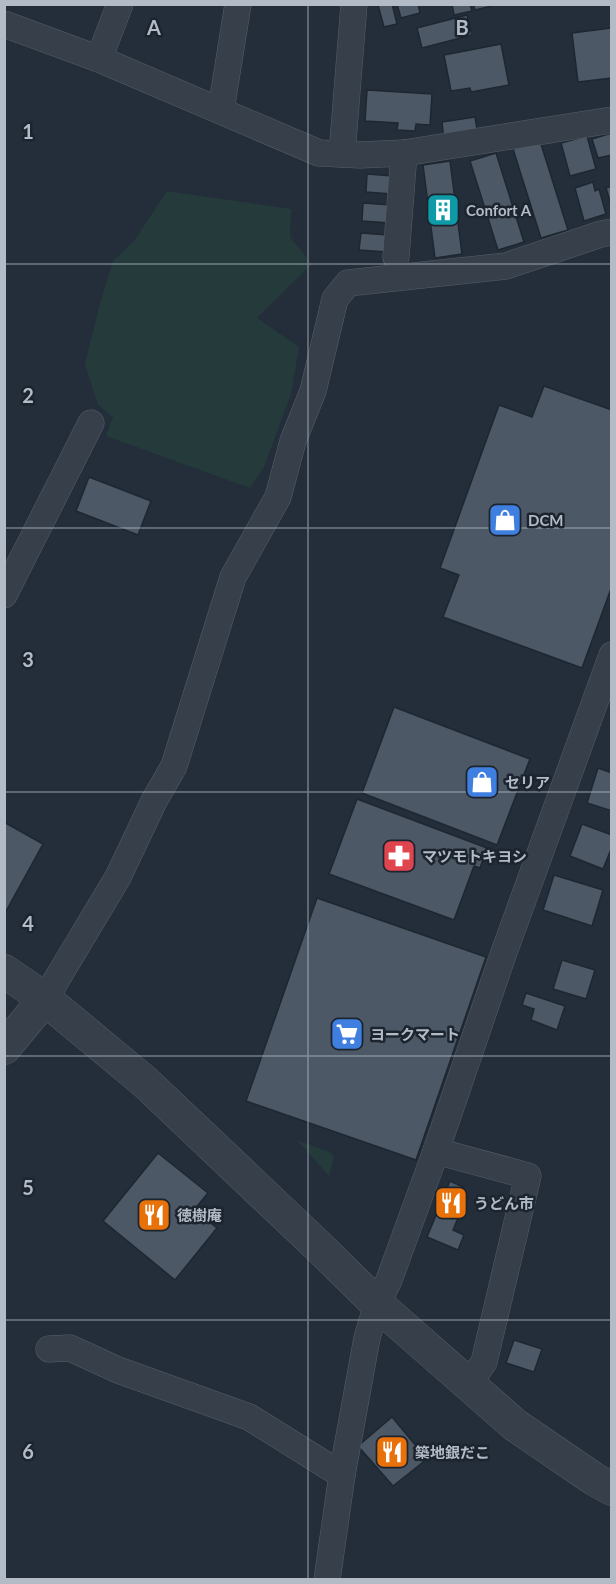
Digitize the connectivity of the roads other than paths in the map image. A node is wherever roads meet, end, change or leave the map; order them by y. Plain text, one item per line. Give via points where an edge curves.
1 (120, 4) edge
2 (238, 4) edge
3 (354, 4) edge
4 (4, 24) edge
5 (99, 58) junction
6 (221, 110) junction
7 (612, 120) edge
8 (405, 153) junction
9 (342, 154) junction
10 (612, 232) edge
11 (396, 257) dead end
12 (91, 423) dead end
13 (4, 595) edge
14 (612, 655) edge
15 (4, 971) edge
16 (45, 999) junction
17 (4, 1048) edge
18 (436, 1151) junction
19 (377, 1304) junction
20 (49, 1349) dead end
21 (469, 1384) junction
22 (342, 1475) junction
23 (612, 1489) edge
24 (327, 1580) edge

1 - 5 street
2 - 6 street
3 - 9 street
4 - 5 street
5 - 6 street
6 - 9 street via 319,153
7 - 8 street
8 - 9 street
8 - 11 street
10 - 16 street via 506,266 348,283 335,299 313,391 293,441 278,496 234,577 174,766 118,877
12 - 13 street
14 - 18 street
15 - 16 street
16 - 17 street
16 - 19 street via 180,1114
18 - 19 street
18 - 21 street via 528,1176 484,1362
19 - 21 street
19 - 22 street
20 - 22 street via 70,1348 118,1370 249,1417
21 - 23 street via 515,1425
22 - 24 street

